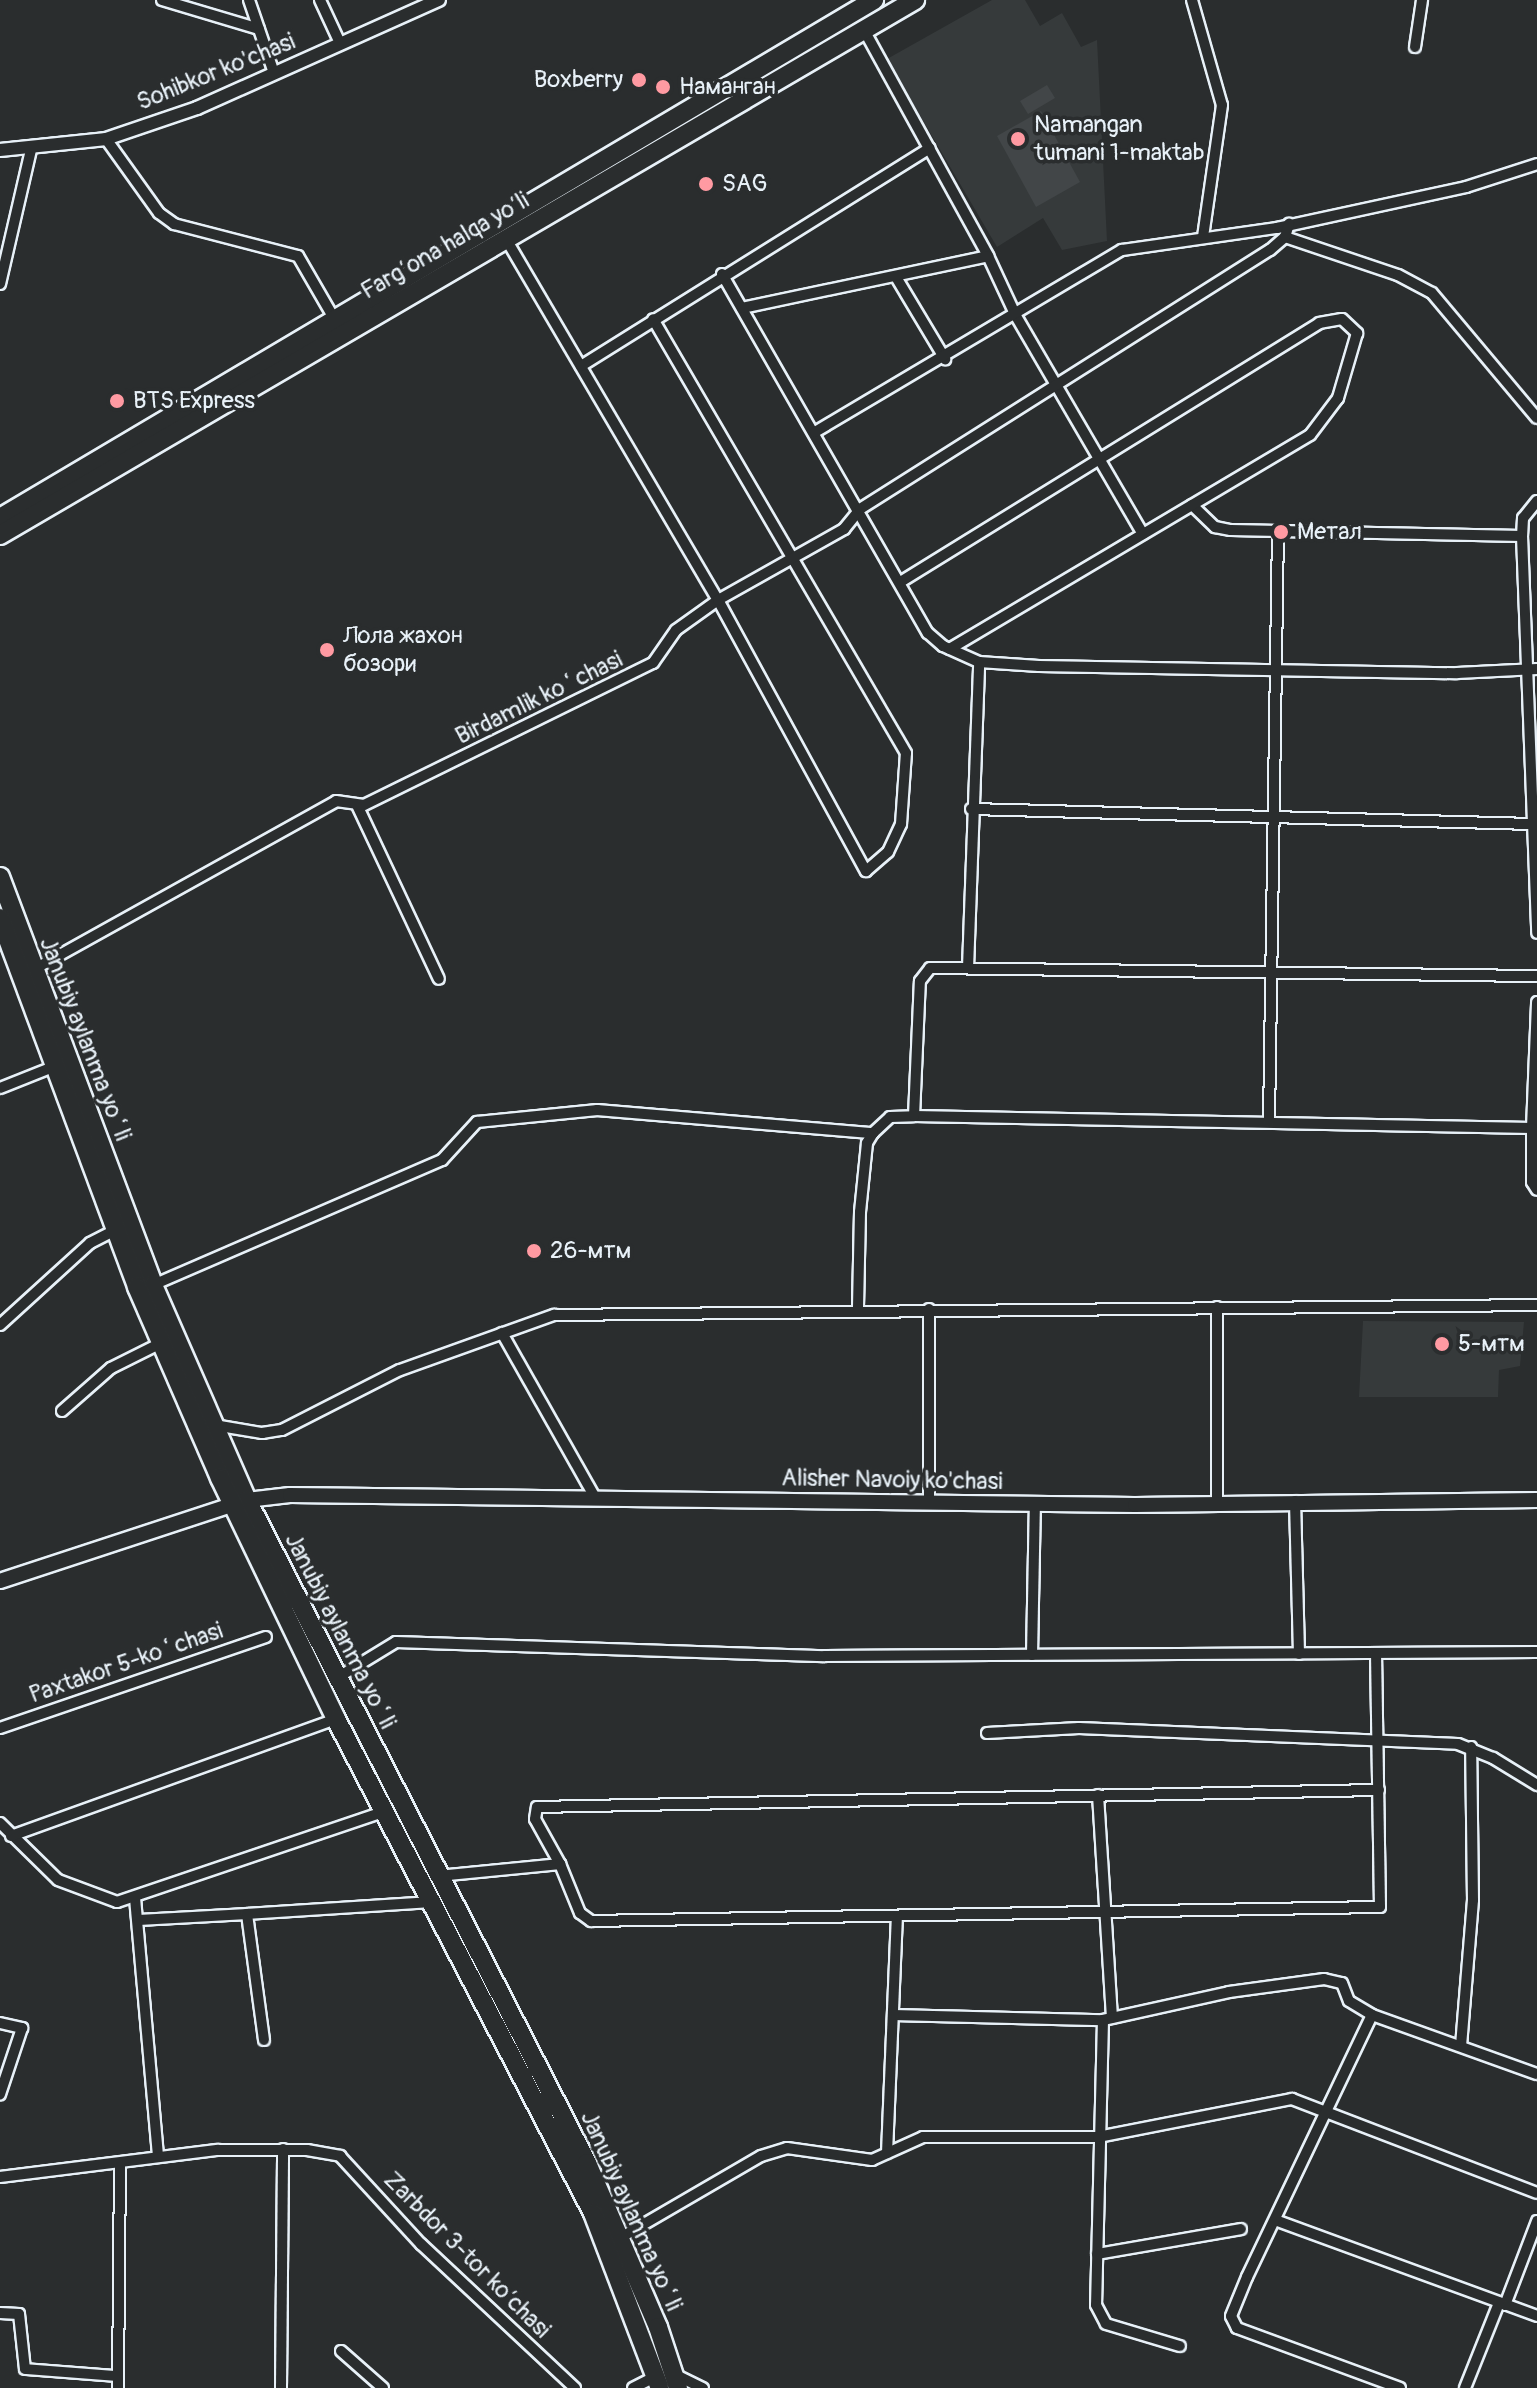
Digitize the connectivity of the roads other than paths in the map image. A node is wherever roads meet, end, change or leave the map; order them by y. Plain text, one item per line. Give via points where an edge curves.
1 (162, 0) edge
2 (249, 0) edge
3 (320, 0) edge
4 (439, 0) edge
5 (874, 0) edge
6 (915, 0) edge
7 (1192, 0) edge
8 (1422, 0) edge
9 (259, 29) junction
10 (864, 30) junction
11 (340, 43) junction
12 (1415, 47) dead end
13 (274, 73) junction
14 (106, 139) junction
15 (930, 148) junction
16 (0, 150) edge
17 (31, 150) junction
18 (1537, 164) edge
19 (1289, 224) junction
20 (1203, 237) junction
21 (1285, 237) junction
22 (506, 239) junction
23 (988, 256) junction
24 (722, 274) junction
25 (896, 277) junction
26 (0, 284) edge
27 (742, 308) junction
28 (1016, 316) junction
29 (653, 319) junction
30 (336, 321) junction
31 (945, 359) junction
32 (581, 366) junction
33 (1056, 387) junction
34 (1537, 418) edge
35 (815, 432) junction
36 (1100, 459) junction
37 (1537, 501) edge
38 (1192, 505) junction
39 (860, 509) junction
40 (0, 518) edge
41 (1278, 532) junction
42 (1143, 534) junction
43 (0, 535) edge
44 (1522, 536) junction
45 (793, 559) junction
46 (902, 581) junction
47 (718, 600) junction
48 (950, 649) junction
49 (979, 662) junction
50 (1278, 668) junction
51 (1537, 669) edge
52 (1524, 670) junction
53 (357, 805) junction
54 (971, 809) junction
55 (1276, 820) junction
56 (1534, 824) junction
57 (0, 877) edge
58 (0, 918) edge
59 (1537, 933) edge
60 (968, 968) junction
61 (1274, 969) junction
62 (27, 973) junction
63 (1537, 976) edge
64 (439, 979) dead end
65 (1537, 1002) edge
66 (53, 1067) junction
67 (0, 1088) edge
68 (914, 1116) junction
69 (1269, 1122) junction
70 (1532, 1128) junction
71 (873, 1133) junction
72 (1537, 1190) edge
73 (115, 1230) junction
74 (153, 1285) junction
75 (1537, 1305) edge
76 (1217, 1307) junction
77 (929, 1309) junction
78 (858, 1310) junction
79 (0, 1325) edge
80 (502, 1333) junction
81 (161, 1343) junction
82 (62, 1411) dead end
83 (214, 1425) junction
84 (596, 1499) junction
85 (1537, 1500) edge
86 (1295, 1501) junction
87 (929, 1502) junction
88 (240, 1503) junction
89 (1217, 1503) junction
90 (1035, 1504) junction
91 (0, 1581) edge
92 (266, 1637) dead end
93 (1537, 1652) edge
94 (1376, 1653) junction
95 (1299, 1654) junction
96 (1032, 1655) junction
97 (336, 1679) junction
98 (336, 1719) junction
99 (0, 1728) edge
100 (987, 1733) dead end
101 (1379, 1741) junction
102 (1471, 1747) junction
103 (1537, 1785) edge
104 (1379, 1790) junction
105 (1098, 1795) junction
106 (386, 1811) junction
107 (0, 1823) edge
108 (11, 1836) junction
109 (560, 1864) junction
110 (437, 1876) junction
111 (135, 1898) junction
112 (433, 1902) junction
113 (247, 1914) junction
114 (1105, 1914) junction
115 (897, 1919) junction
116 (139, 1920) junction
117 (893, 2015) junction
118 (1372, 2015) junction
119 (1107, 2019) junction
120 (0, 2023) edge
121 (264, 2040) dead end
122 (1461, 2046) junction
123 (1537, 2074) edge
124 (0, 2094) edge
125 (1325, 2115) junction
126 (1098, 2137) junction
127 (283, 2149) junction
128 (887, 2153) junction
129 (158, 2156) junction
130 (120, 2165) junction
131 (0, 2177) edge
132 (1537, 2193) edge
133 (1275, 2220) junction
134 (1537, 2221) edge
135 (1241, 2229) dead end
136 (620, 2238) junction
137 (1097, 2254) junction
138 (1502, 2304) junction
139 (0, 2313) edge
140 (1537, 2316) edge
141 (1180, 2346) dead end
142 (341, 2351) dead end
143 (116, 2376) junction
144 (667, 2382) edge
145 (118, 2388) edge
146 (281, 2388) edge
147 (383, 2388) edge
148 (575, 2388) edge
149 (633, 2388) edge
150 (703, 2388) edge
151 (1400, 2388) edge
152 (1465, 2388) edge

1 - 9 street
2 - 9 street
3 - 11 street
4 - 11 street, Sohibkor ko'chasi
5 - 30 highway, Farg‘ona halqa yo‘li
6 - 10 highway, Farg‘ona halqa yo‘li
7 - 20 street via 1222,105
8 - 12 street
9 - 13 street
10 - 15 street
10 - 22 highway, Farg‘ona halqa yo‘li
11 - 13 street, Sohibkor ko'chasi
13 - 14 street, Sohibkor ko'chasi via 197,108
14 - 17 street, Sohibkor ko'chasi
14 - 30 street via 159,213 174,224 298,256
15 - 23 street
15 - 24 street
16 - 17 street, Sohibkor ko'chasi
17 - 26 street
18 - 19 street via 1466,187
19 - 20 street
19 - 21 street
20 - 28 street via 1103,257
21 - 33 street, Birdamlik koʻchasi
21 - 34 street via 1398,275 1432,293
22 - 32 street
22 - 43 highway, Farg‘ona halqa yo‘li
23 - 25 street
23 - 28 street
24 - 27 street
24 - 29 street
25 - 27 street
25 - 31 street
27 - 35 street
28 - 31 street
28 - 33 street
29 - 32 street
29 - 45 street
30 - 40 highway, Farg‘ona halqa yo‘li
31 - 35 street
32 - 47 street
33 - 36 street
33 - 39 street, Birdamlik koʻchasi
35 - 39 street
36 - 38 street via 1319,323 1332,318 1349,321 1357,333 1353,355 1338,398 1319,426 1260,468
36 - 42 street
36 - 46 street
37 - 44 street via 1523,518
38 - 41 street via 1217,528
38 - 42 street
39 - 45 street, Birdamlik koʻchasi via 852,523
39 - 46 street
41 - 44 street
41 - 50 street
42 - 48 street
44 - 52 street
45 - 47 street, Birdamlik koʻchasi
45 - 47 street via 907,758 901,824 874,867 866,871
46 - 48 street via 928,633
47 - 53 street, Birdamlik koʻchasi via 676,630 653,663
48 - 49 street
49 - 50 street
49 - 54 street
50 - 52 street
50 - 55 street
51 - 52 street
52 - 56 street
53 - 62 street, Birdamlik koʻchasi via 336,801
53 - 64 street
54 - 55 street
54 - 60 street
55 - 56 street
55 - 61 street
56 - 59 street
57 - 62 highway, Janubiy aylanma yoʻli
58 - 62 highway, Janubiy aylanma yoʻli
60 - 61 street
60 - 68 street via 930,968 921,975
61 - 63 street
61 - 69 street
62 - 66 highway, Janubiy aylanma yoʻli
62 - 74 highway, Janubiy aylanma yoʻli
65 - 70 street
66 - 67 street
66 - 73 highway, Janubiy aylanma yoʻli
68 - 69 street
68 - 71 street via 890,1117
69 - 70 street
70 - 72 street via 1531,1172
71 - 74 street via 597,1110 484,1119 471,1126 442,1160
71 - 78 street via 867,1143 860,1212
73 - 79 street via 90,1243
73 - 81 highway, Janubiy aylanma yoʻli
74 - 83 highway, Janubiy aylanma yoʻli
75 - 76 street
76 - 77 street
76 - 89 street
77 - 78 street
77 - 87 street
78 - 80 street via 554,1315
80 - 83 street via 400,1370 282,1430 262,1433
80 - 84 street
81 - 82 street via 111,1368
81 - 88 highway, Janubiy aylanma yoʻli
83 - 88 highway, Janubiy aylanma yoʻli
84 - 87 main road, Alisher Navoiy ko'chasi
84 - 88 main road, Alisher Navoiy ko'chasi via 290,1495
85 - 86 main road, Alisher Navoiy ko'chasi
86 - 89 main road, Alisher Navoiy ko'chasi
86 - 95 street
87 - 90 main road, Alisher Navoiy ko'chasi
88 - 91 main road, Alisher Navoiy ko'chasi
88 - 97 highway, Janubiy aylanma yoʻli
88 - 98 highway, Janubiy aylanma yoʻli
89 - 90 main road, Alisher Navoiy ko'chasi
90 - 96 street
92 - 99 street, Paxtakor 5-koʻchasi
93 - 94 street
94 - 95 street
94 - 101 street
95 - 96 street
96 - 97 street via 825,1656 396,1642
97 - 110 highway, Janubiy aylanma yoʻli
98 - 106 highway, Janubiy aylanma yoʻli
98 - 108 street
100 - 101 street via 1079,1728
101 - 102 street
101 - 104 street
102 - 103 street
102 - 122 street via 1473,1900
104 - 105 street
104 - 114 street via 1380,1907
105 - 109 street via 537,1807 535,1819
105 - 114 street
106 - 111 street
106 - 112 highway, Janubiy aylanma yoʻli
107 - 108 street
108 - 111 street via 58,1880 117,1902
109 - 110 street
109 - 115 street via 580,1913 591,1921
110 - 136 highway, Janubiy aylanma yoʻli
111 - 116 street
112 - 113 street
112 - 144 highway, Janubiy aylanma yoʻli via 593,2213
113 - 116 street
113 - 121 street
114 - 115 street
114 - 119 street
115 - 117 street
116 - 129 street
117 - 119 street
117 - 128 street
118 - 119 street via 1349,2001 1342,1983 1324,1979 1229,1992
118 - 122 street
118 - 125 street
119 - 126 street
120 - 124 street via 22,2028
122 - 123 street
125 - 126 street via 1302,2100 1282,2100
125 - 132 street
125 - 133 street
126 - 128 street via 936,2135
126 - 137 street
127 - 129 street, Zarbdor 3-tor koʼchasi
127 - 146 street
127 - 148 street, Zarbdor 3-tor koʼchasi via 340,2156 352,2163 421,2244
128 - 136 street via 861,2160 787,2148 761,2156
129 - 130 street, Zarbdor 3-tor koʼchasi
130 - 131 street, Zarbdor 3-tor koʼchasi
130 - 143 street
133 - 138 street
133 - 151 street via 1234,2308 1233,2324 1249,2335
134 - 138 street
135 - 137 street
136 - 144 highway, Janubiy aylanma yoʻli
137 - 141 street via 1099,2317 1106,2324
138 - 140 street
138 - 152 street
139 - 143 street via 19,2314 25,2369
142 - 147 street
143 - 145 street
144 - 149 street
144 - 150 street

